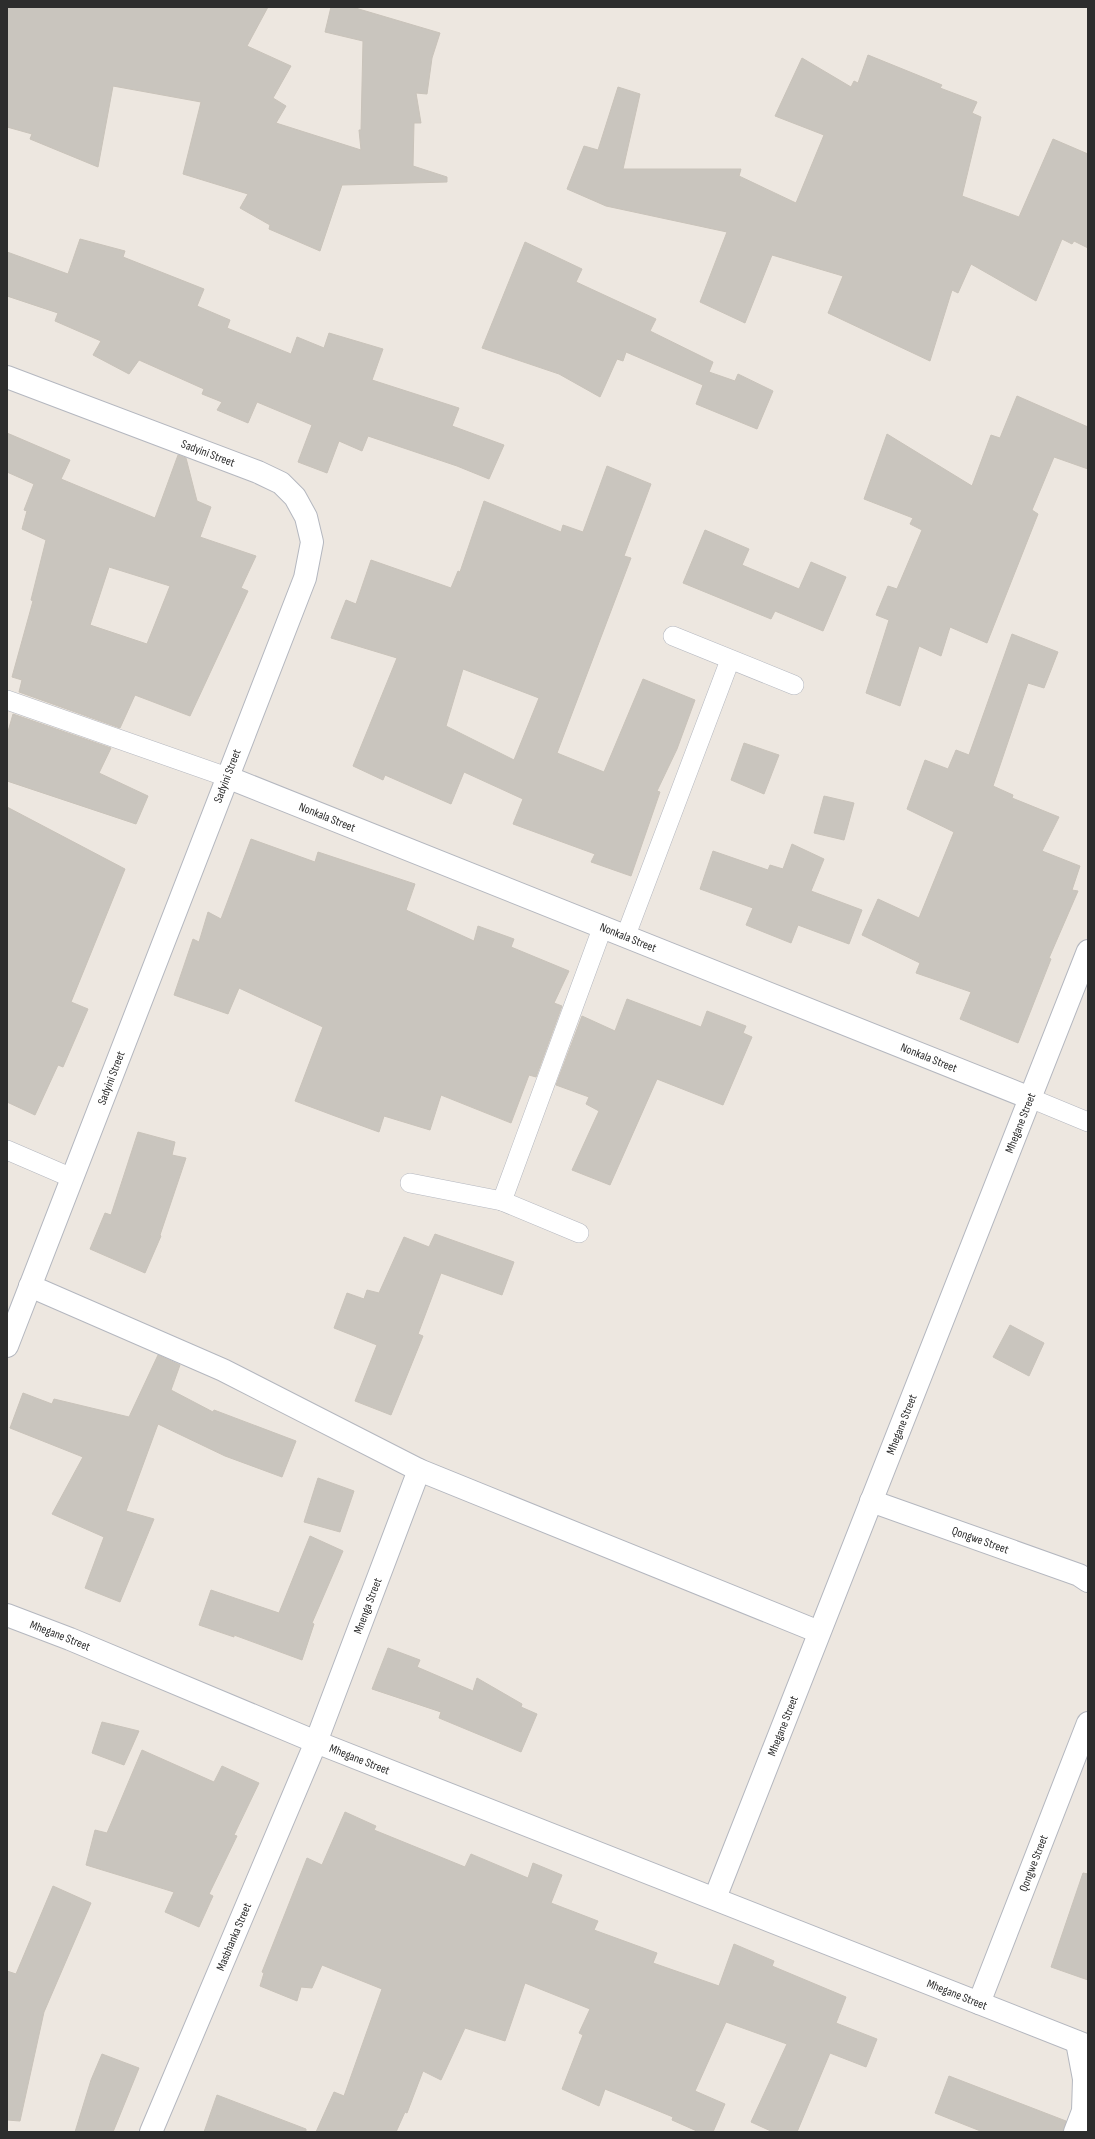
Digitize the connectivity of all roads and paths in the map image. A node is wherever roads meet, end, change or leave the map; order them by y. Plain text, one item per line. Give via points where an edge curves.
1 (7, 377) edge
2 (673, 636) dead end
3 (730, 660) junction
4 (794, 685) dead end
5 (7, 700) edge
6 (227, 777) junction
7 (603, 926) junction
8 (626, 935) junction
9 (1088, 951) edge
10 (1030, 1098) junction
11 (1088, 1122) edge
12 (7, 1150) edge
13 (72, 1178) junction
14 (410, 1183) dead end
15 (502, 1201) junction
16 (580, 1233) dead end
17 (30, 1286) junction
18 (7, 1346) edge
19 (419, 1470) junction
20 (871, 1502) junction
21 (1088, 1581) edge
22 (7, 1615) edge
23 (819, 1632) junction
24 (1088, 1723) edge
25 (316, 1742) junction
26 (715, 1898) junction
27 (979, 2003) junction
28 (1083, 2044) edge
29 (151, 2132) edge
30 (1075, 2132) edge

1 - 6 street, Sadyini Street via 258,472 281,483 295,497 306,517 312,542 306,578
2 - 3 lane
3 - 4 lane
3 - 8 lane
5 - 6 lane
6 - 7 street, Nonkala Street
6 - 13 street, Sadyini Street
7 - 8 street, Nonkala Street
7 - 15 lane
8 - 10 street, Nonkala Street
9 - 10 street, Mhegane Street
10 - 11 lane
10 - 20 street, Mhegane Street
12 - 13 lane
13 - 17 street, Sadyini Street
14 - 15 lane
15 - 16 lane
17 - 18 street, Sadyini Street
17 - 19 street via 223,1370
19 - 23 street
19 - 25 street, Mnenga Street
20 - 21 street, Qongwe Street via 1072,1572
20 - 23 street, Mhegane Street
22 - 25 street, Mhegane Street
23 - 26 street, Mhegane Street
24 - 27 street, Qongwe Street
25 - 26 street, Mhegane Street
25 - 29 street, Masbhanka Street
26 - 27 street, Mhegane Street
27 - 28 street, Mhegane Street
28 - 30 street via 1083,2111

